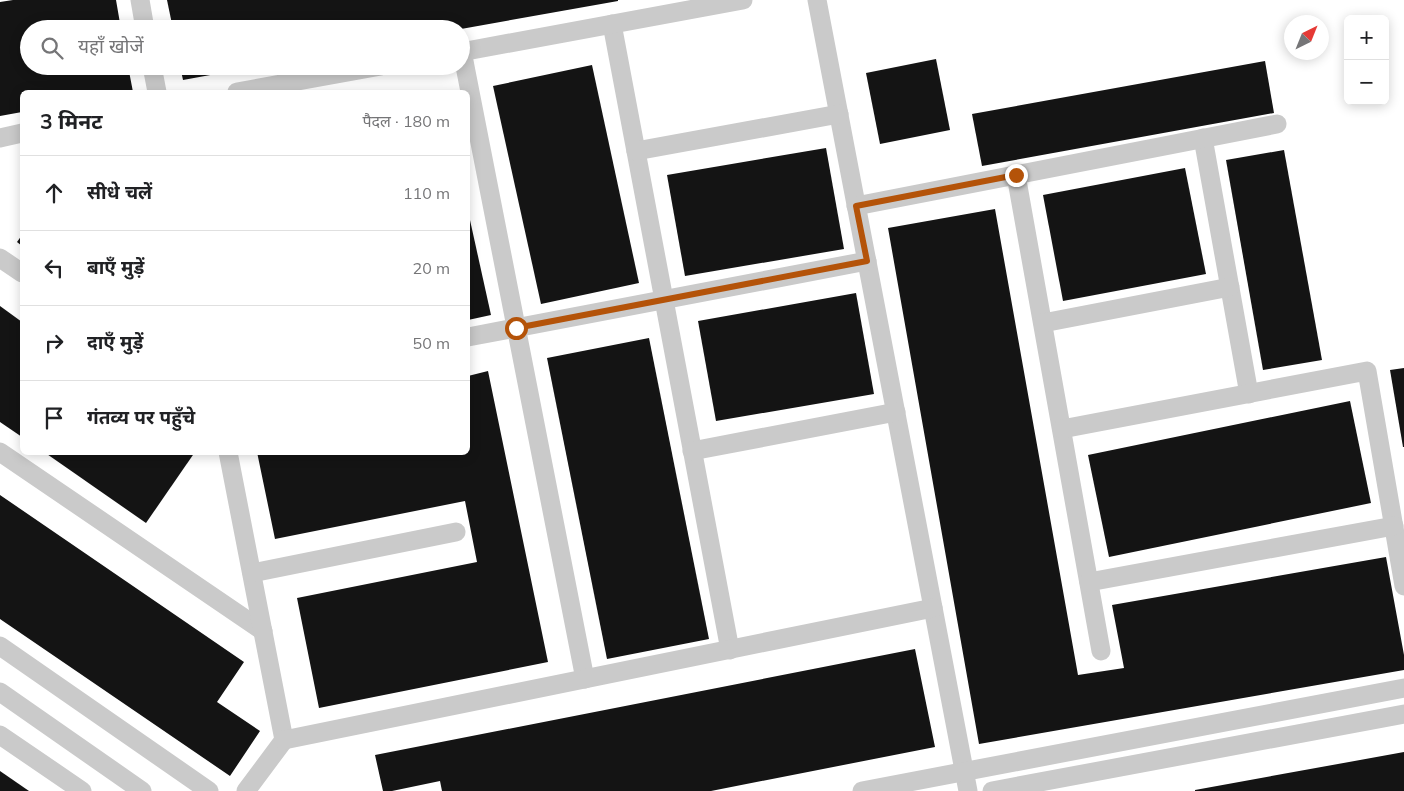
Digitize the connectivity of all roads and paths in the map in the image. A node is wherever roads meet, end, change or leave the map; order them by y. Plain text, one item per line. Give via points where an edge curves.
1 (140, 0) edge
2 (743, 0) edge
3 (817, 0) edge
4 (143, 20) edge
5 (612, 24) junction
6 (470, 51) edge
7 (154, 75) edge
8 (350, 75) edge
9 (466, 75) edge
10 (312, 86) edge
11 (157, 90) edge
12 (262, 90) edge
13 (469, 90) edge
14 (470, 93) edge
15 (839, 114) junction
16 (1277, 124) dead end
17 (20, 133) edge
18 (0, 138) edge
19 (1203, 138) junction
20 (636, 151) junction
21 (1016, 175) junction
22 (856, 206) junction
23 (0, 258) edge
24 (867, 261) junction
25 (20, 272) edge
26 (1230, 287) junction
27 (664, 300) junction
28 (1043, 323) junction
29 (516, 328) junction
30 (470, 338) edge
31 (1250, 394) junction
32 (896, 412) junction
33 (1062, 429) junction
34 (692, 451) junction
35 (0, 452) edge
36 (229, 455) edge
37 (1394, 526) junction
38 (456, 532) dead end
39 (252, 573) junction
40 (1089, 582) junction
41 (1404, 586) edge
42 (933, 608) junction
43 (263, 631) junction
44 (0, 646) edge
45 (730, 650) junction
46 (1101, 652) dead end
47 (585, 679) junction
48 (1404, 688) edge
49 (0, 692) edge
50 (1404, 714) edge
51 (0, 735) edge
52 (284, 740) junction
53 (964, 771) junction
54 (1021, 788) edge
55 (870, 790) edge
56 (82, 791) edge
57 (142, 791) edge
58 (209, 791) edge
59 (246, 791) edge
60 (968, 791) edge
61 (992, 791) edge

1 - 4 street
2 - 5 street
3 - 15 street
5 - 6 street
5 - 20 street
7 - 11 street
8 - 10 street
9 - 13 street
10 - 12 street
14 - 29 street
15 - 20 street
15 - 22 street
16 - 19 street
17 - 18 street
19 - 21 street
19 - 26 street
20 - 27 street
21 - 22 street
21 - 28 street
22 - 24 street
23 - 25 street
24 - 27 street
24 - 32 street
26 - 28 street
26 - 31 street
27 - 29 street
27 - 34 street
28 - 33 street
29 - 30 street
29 - 47 street
31 - 33 street
31 - 37 street via 1368,371
32 - 34 street
32 - 42 street
33 - 40 street
34 - 45 street
35 - 43 street
36 - 39 street
37 - 40 street
37 - 41 street
38 - 39 street
39 - 43 street
40 - 46 street
42 - 45 street
42 - 53 street
43 - 52 street
44 - 58 street
45 - 47 street
47 - 52 street
48 - 53 street
49 - 57 street
50 - 54 street
51 - 56 street
52 - 59 street
53 - 55 street
53 - 60 street
54 - 61 street

